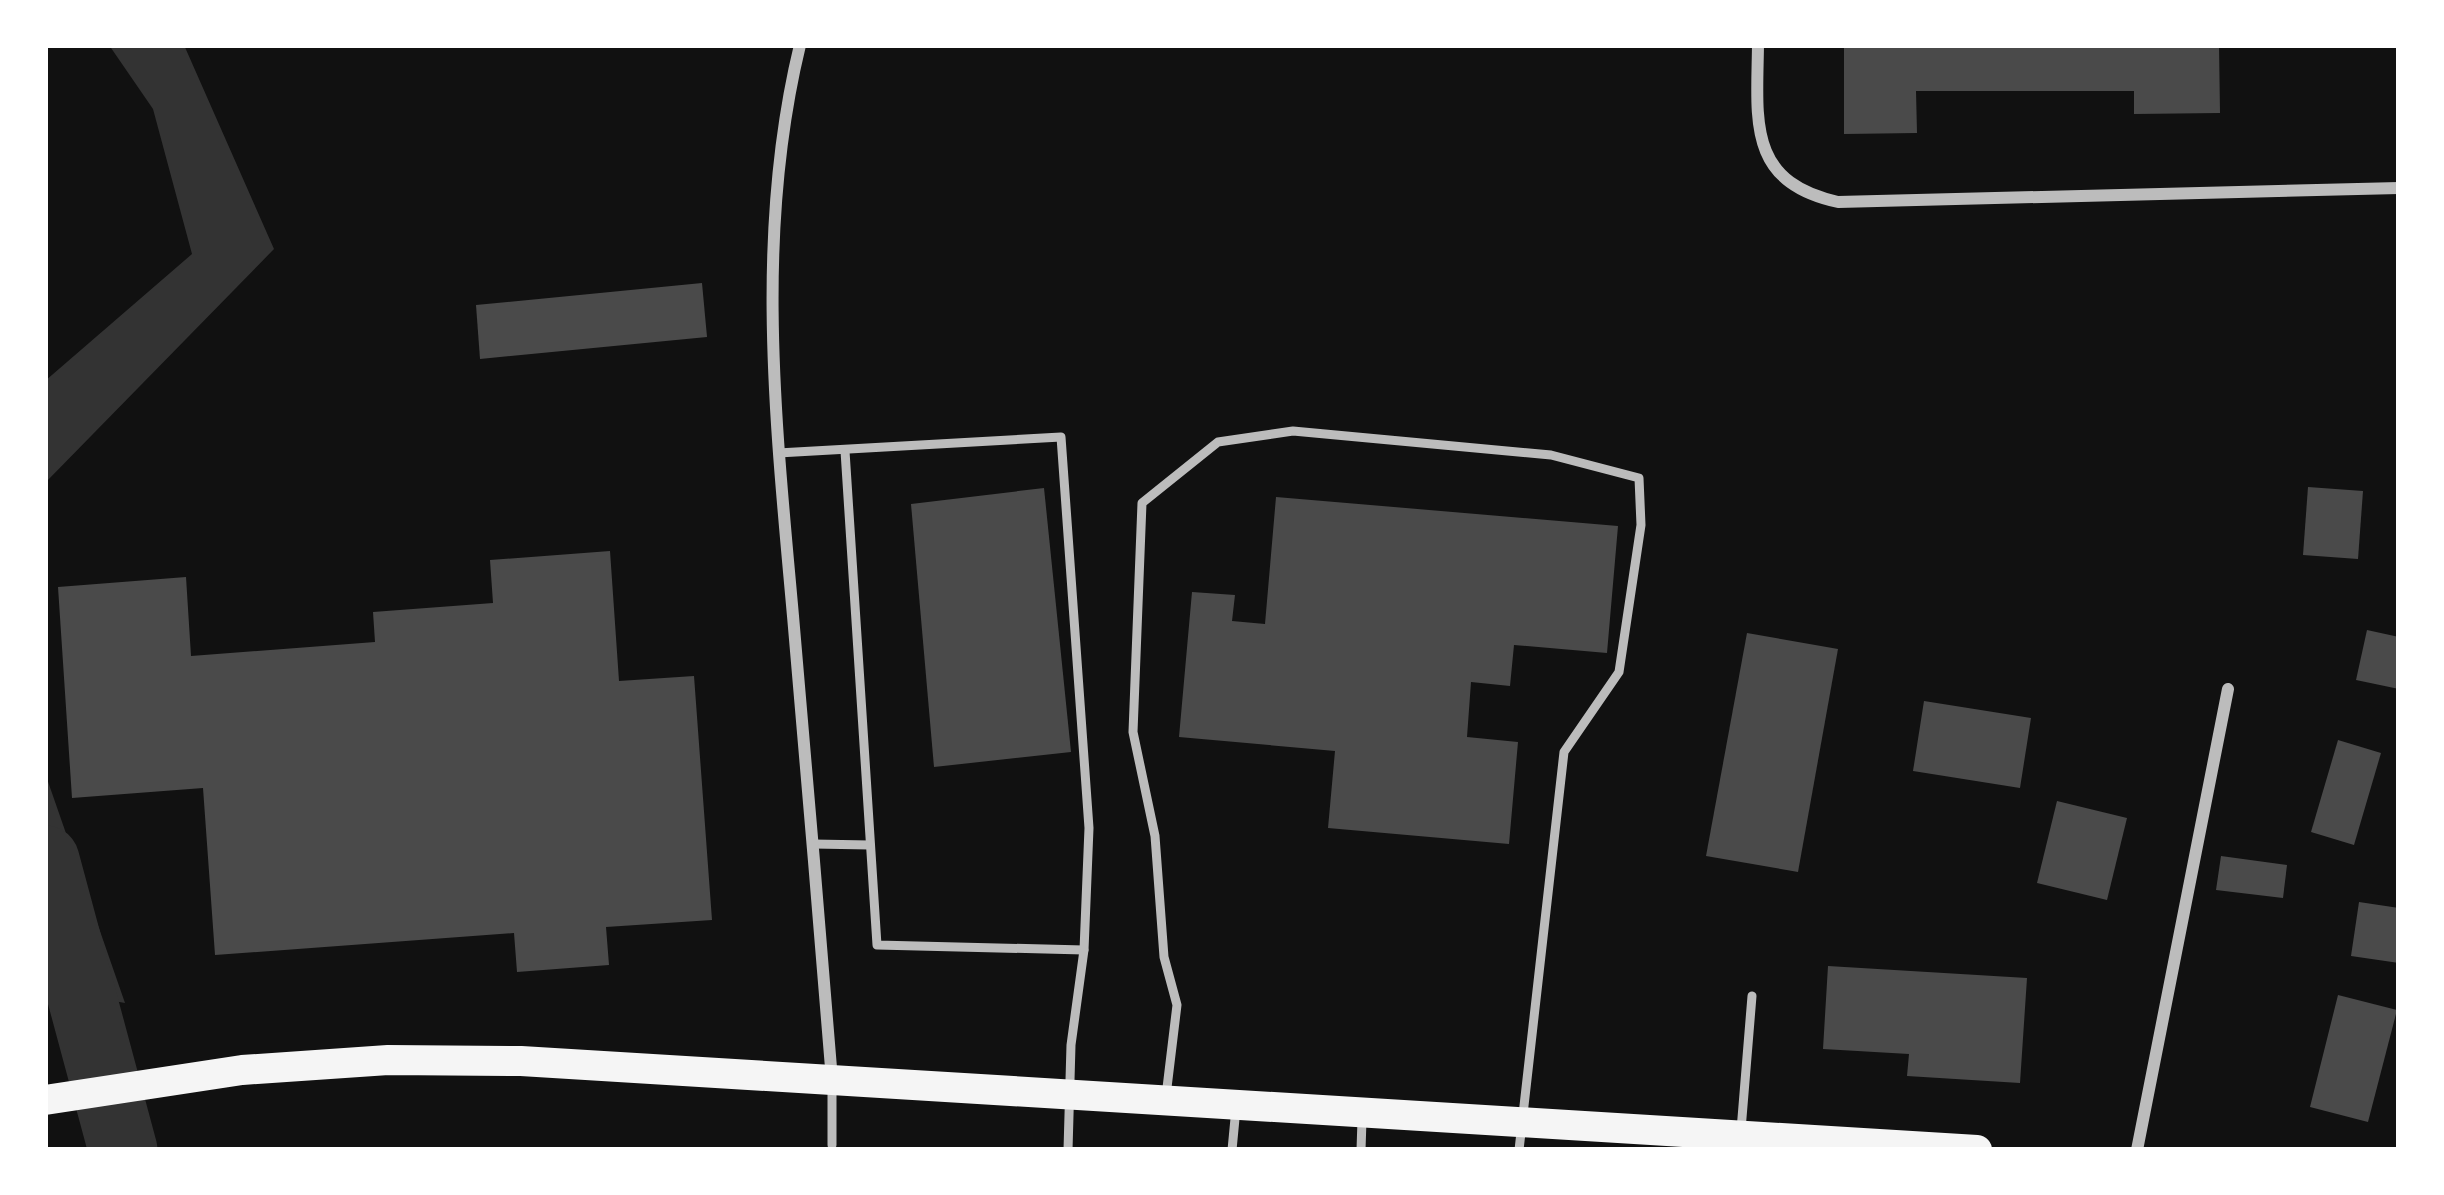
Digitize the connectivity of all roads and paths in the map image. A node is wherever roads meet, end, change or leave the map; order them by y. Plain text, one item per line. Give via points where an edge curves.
1 (800, 45) edge
2 (1758, 45) edge
3 (2399, 188) edge
4 (845, 451) junction
5 (778, 453) junction
6 (2228, 689) dead end
7 (813, 844) junction
8 (870, 845) junction
9 (1084, 950) junction
10 (1752, 996) dead end
11 (832, 1081) junction
12 (1072, 1096) junction
13 (45, 1100) edge
14 (1165, 1101) junction
15 (1236, 1106) junction
16 (1362, 1114) junction
17 (1740, 1135) junction
18 (1521, 1137) edge
19 (832, 1148) edge
20 (1068, 1150) edge
21 (1232, 1150) edge
22 (1361, 1150) edge
23 (1977, 1150) edge
24 (2137, 1150) edge

1 - 5 street via 774,186
2 - 3 street via 1757,130 1767,158 1809,196 1838,202
4 - 5 lane
4 - 8 lane
4 - 9 lane via 1060,436 1088,828
5 - 7 street
6 - 24 street
7 - 8 lane
7 - 11 street
8 - 9 lane via 878,944
9 - 12 lane
10 - 17 lane
11 - 12 main road
11 - 13 main road via 424,1060 242,1070
11 - 19 lane
12 - 14 main road
12 - 20 lane
14 - 15 main road
14 - 18 lane via 1177,1005 1133,732 1142,503 1218,442 1293,431 1551,455 1639,478 1641,525 1619,672 1564,752
15 - 16 main road
15 - 21 lane
16 - 18 main road
16 - 22 lane
17 - 18 main road
17 - 23 main road

